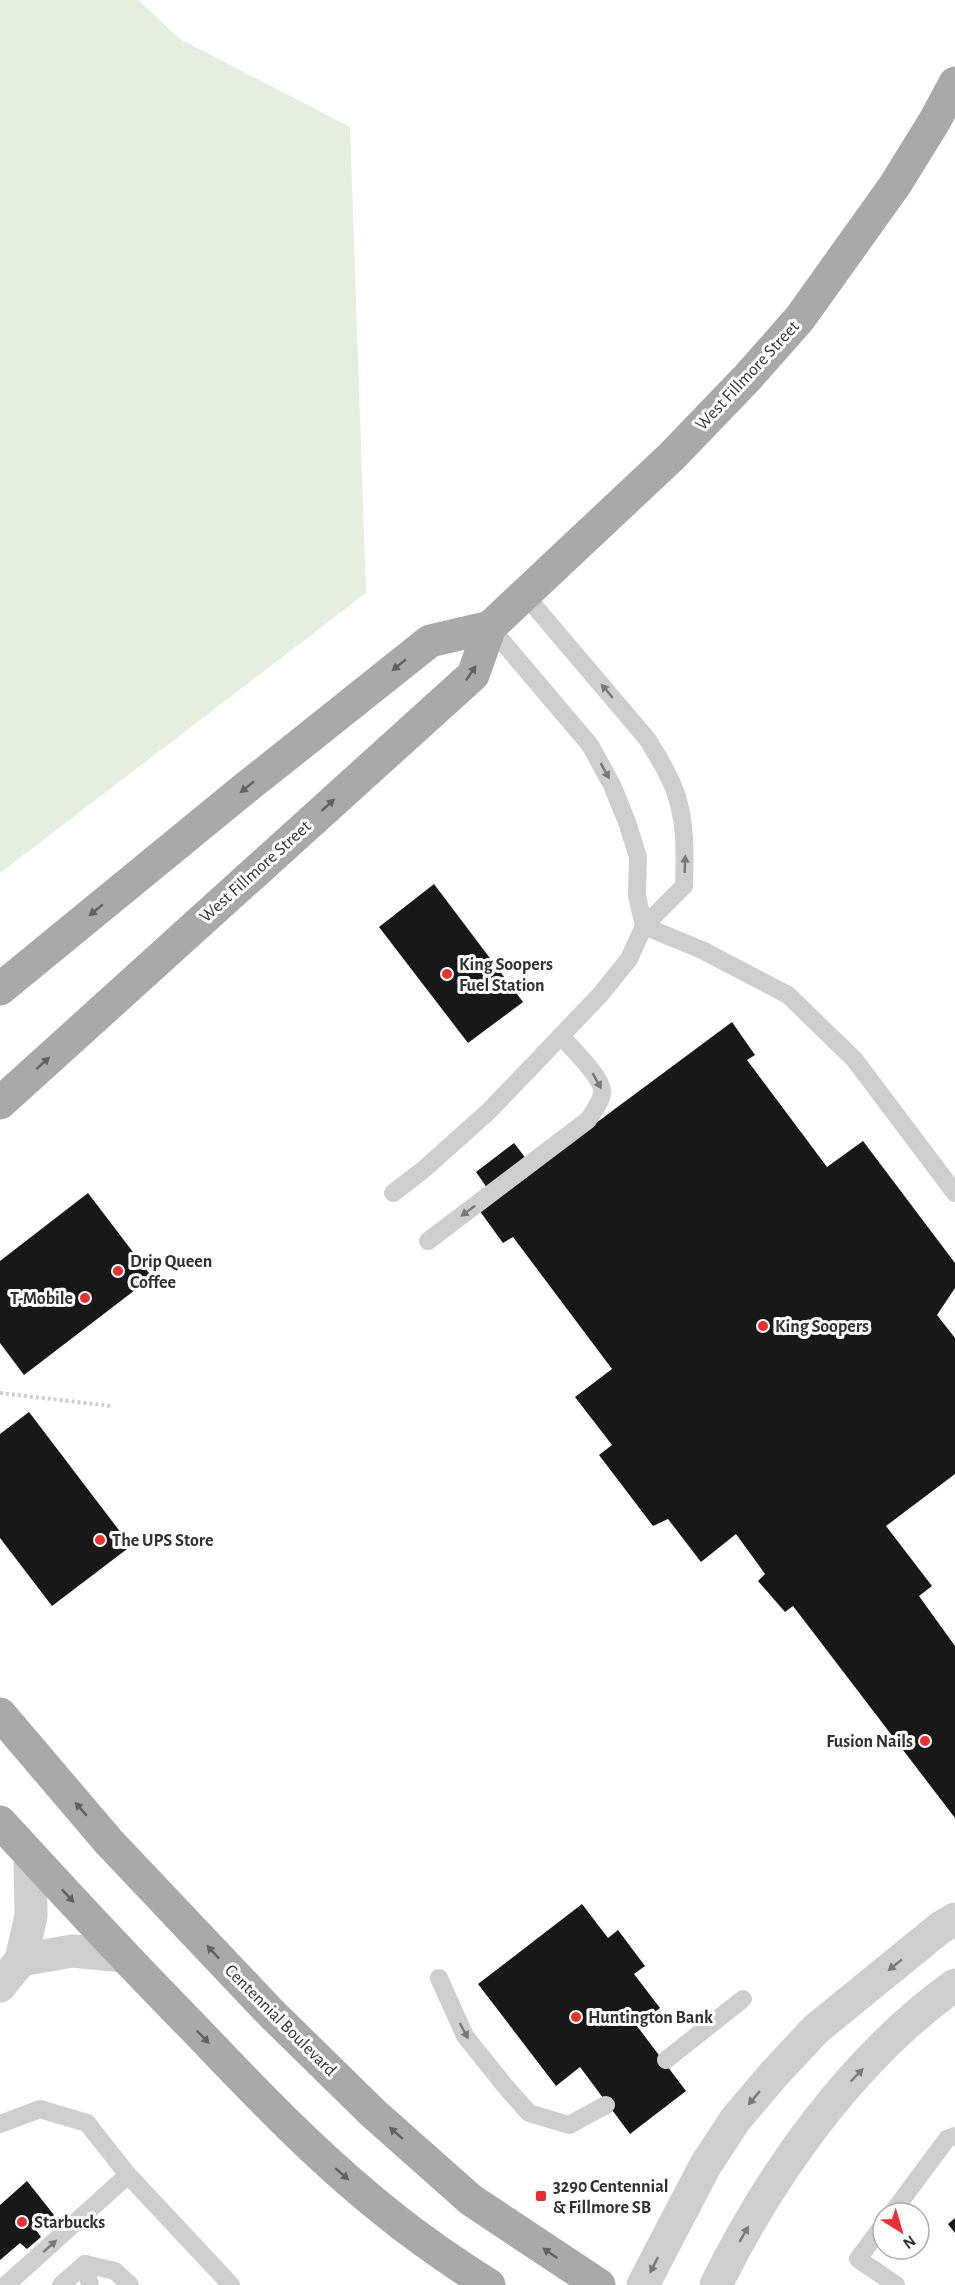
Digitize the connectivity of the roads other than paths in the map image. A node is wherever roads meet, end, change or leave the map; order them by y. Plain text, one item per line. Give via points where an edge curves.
1 (955, 82) edge
2 (525, 595) junction
3 (490, 627) junction
4 (644, 926) junction
5 (0, 989) edge
6 (561, 1036) junction
7 (0, 1102) edge
8 (393, 1193) dead end
9 (955, 1193) edge
10 (428, 1241) dead end
11 (0, 1714) edge
12 (0, 1822) edge
13 (30, 1856) junction
14 (950, 1931) edge
15 (124, 1956) junction
16 (21, 1960) junction
17 (439, 1978) dead end
18 (955, 1985) edge
19 (0, 1986) edge
20 (743, 1999) dead end
21 (666, 2060) dead end
22 (606, 2105) dead end
23 (0, 2124) edge
24 (955, 2136) edge
25 (128, 2175) junction
26 (901, 2201) edge
27 (871, 2241) edge
28 (85, 2264) junction
29 (229, 2284) edge
30 (6, 2285) edge
31 (61, 2285) edge
32 (90, 2285) edge
33 (130, 2285) edge
34 (489, 2285) edge
35 (599, 2285) edge
36 (643, 2285) edge
37 (716, 2285) edge
38 (896, 2285) edge

1 - 2 main road, West Fillmore Street via 895,185 800,318 672,456
2 - 3 main road, West Fillmore Street
4 -> 2 lane via 684,886 685,852 676,793 648,740
3 -> 4 lane via 590,745 612,785 638,857 637,896
3 -> 5 main road, West Fillmore Street via 430,641
7 -> 3 main road, West Fillmore Street via 473,675
4 - 6 lane via 629,959
4 - 9 lane via 702,950 788,995 854,1059
6 - 8 lane via 489,1111
6 -> 10 lane via 600,1081 603,1093 588,1120
35 -> 11 main road, Centennial Boulevard via 471,2200 373,2113 270,2012 117,1850
12 - 13 main road
13 -> 15 main road
13 - 16 street via 31,1916
14 -> 36 street via 816,2029 774,2074 735,2120 705,2166
15 - 16 street via 72,1951
15 -> 34 main road via 327,2161 432,2248
16 - 19 street
17 -> 22 lane via 465,2036 529,2113 569,2125
37 -> 18 street via 805,2136 896,2034
20 - 21 lane
23 - 25 lane via 40,2109 87,2123
24 - 26 lane via 947,2139
25 - 29 lane
30 -> 25 lane
27 - 38 lane via 858,2259
28 - 31 lane
28 - 32 lane
28 - 33 lane via 115,2271

